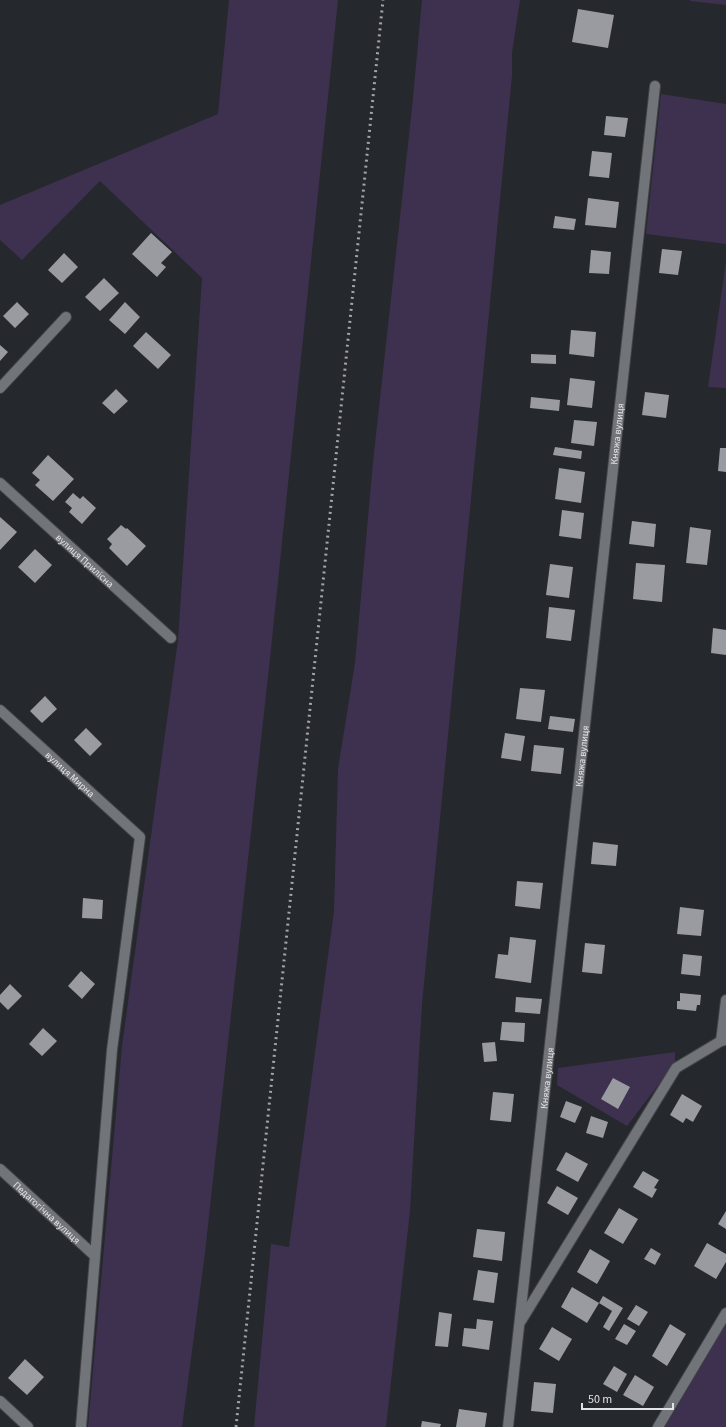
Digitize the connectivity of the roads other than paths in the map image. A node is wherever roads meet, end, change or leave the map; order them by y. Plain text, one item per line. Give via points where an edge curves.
1 (655, 86) dead end
2 (66, 317) dead end
3 (0, 388) edge
4 (0, 483) edge
5 (171, 638) dead end
6 (0, 710) edge
7 (726, 1000) edge
8 (724, 1040) edge
9 (0, 1169) edge
10 (95, 1256) junction
11 (726, 1313) edge
12 (519, 1324) junction
13 (0, 1401) edge
14 (28, 1427) edge
15 (81, 1427) edge
16 (508, 1427) edge
17 (658, 1427) edge

1 - 12 street, Княжа вулиця
2 - 3 street
4 - 5 street, вулиця Прилісна
6 - 10 street, вулиця Мирна via 140,837 112,1050
7 - 8 street
8 - 12 street via 676,1068
9 - 10 street, Педагогічна вулиця
10 - 15 street
11 - 17 street
12 - 16 street, Княжа вулиця
13 - 14 street

